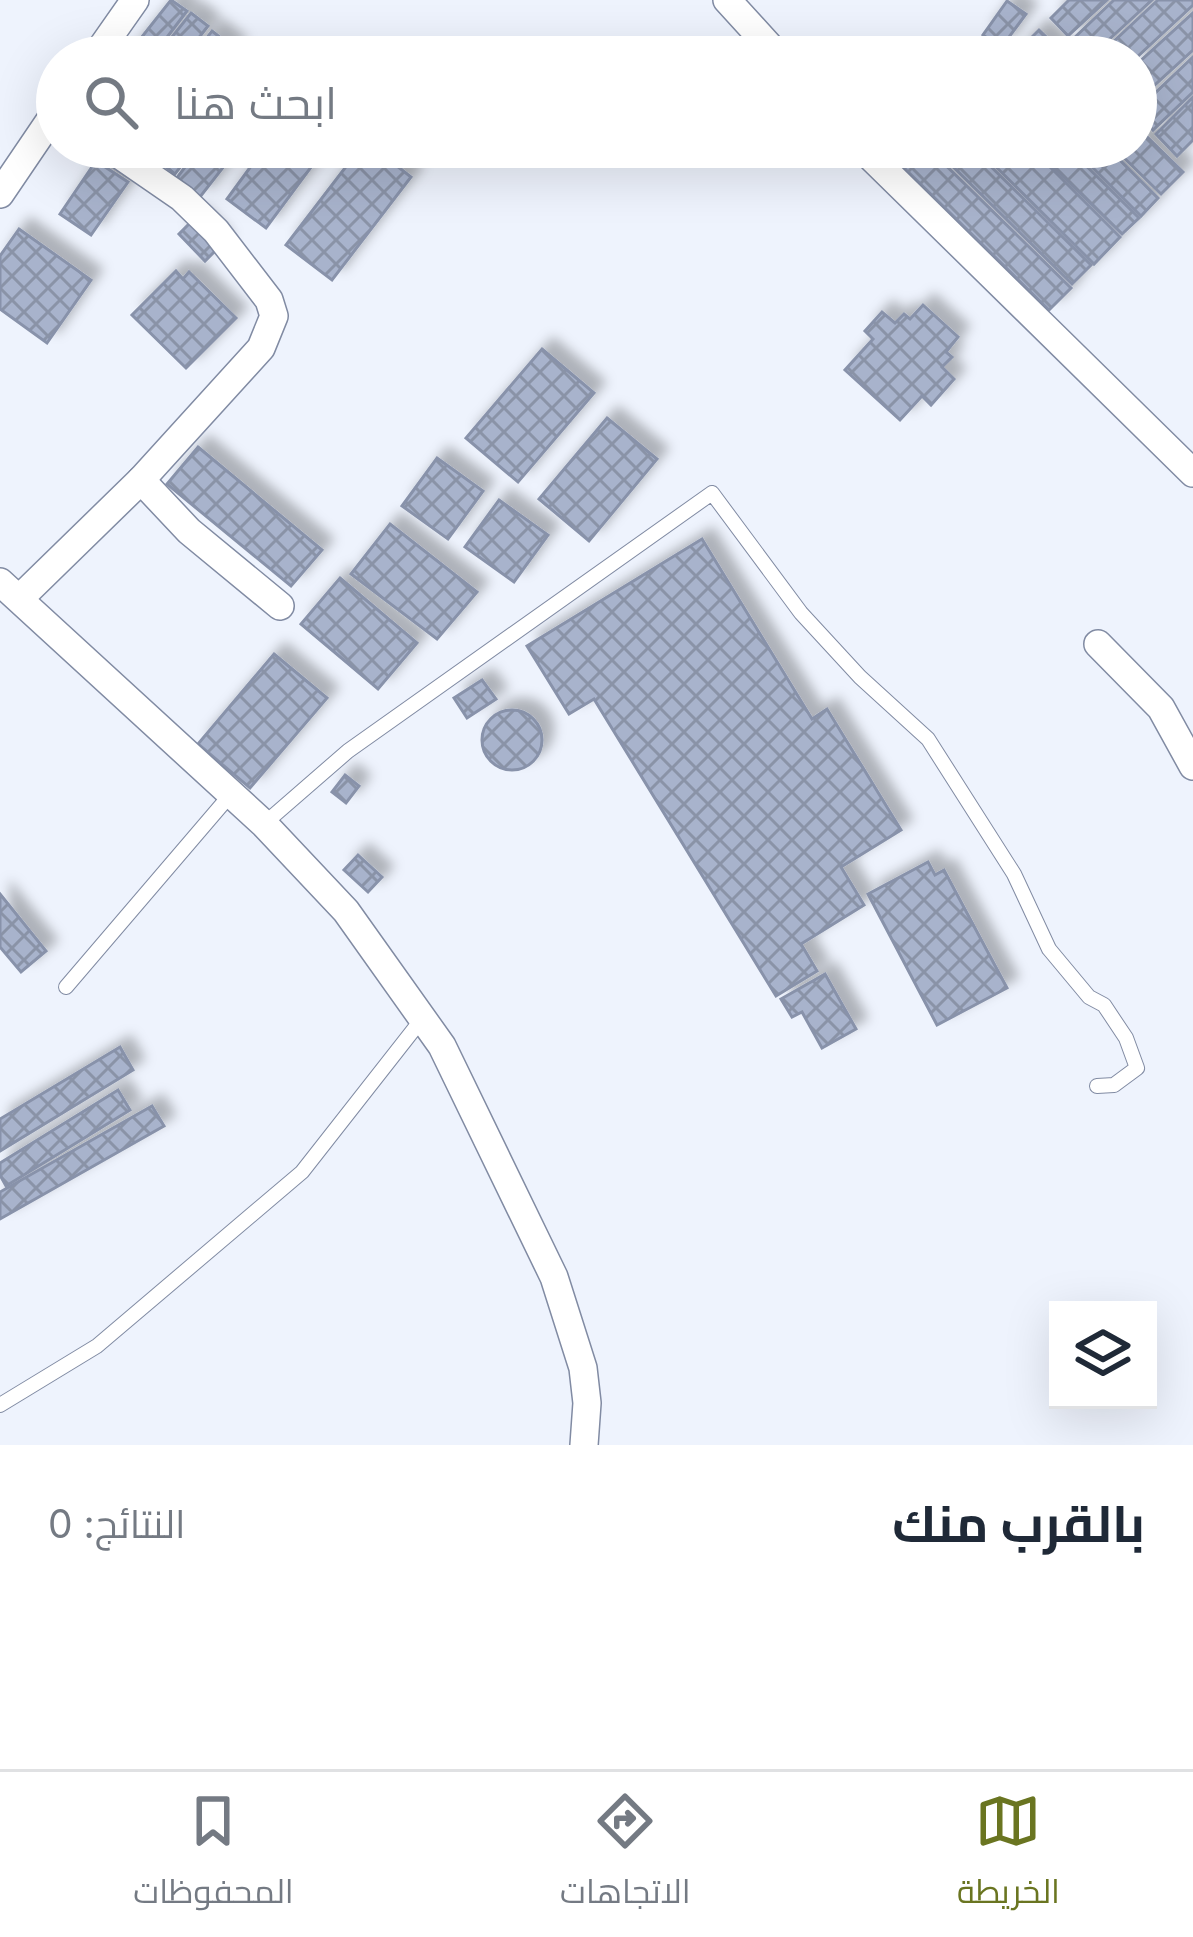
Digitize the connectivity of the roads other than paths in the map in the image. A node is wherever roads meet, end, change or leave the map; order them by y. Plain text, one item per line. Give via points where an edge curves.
1 (135, 0) edge
2 (727, 0) edge
3 (109, 36) edge
4 (760, 36) edge
5 (36, 141) edge
6 (138, 168) edge
7 (882, 168) edge
8 (0, 194) edge
9 (1193, 473) edge
10 (141, 480) junction
11 (10, 590) edge
12 (280, 606) dead end
13 (1099, 644) dead end
14 (1193, 766) edge
15 (232, 794) junction
16 (265, 824) junction
17 (67, 987) dead end
18 (422, 1019) junction
19 (1097, 1086) dead end
20 (0, 1406) edge
21 (583, 1444) edge

1 - 3 street
2 - 4 street
5 - 8 street
6 - 10 street via 216,231 274,316 261,348
7 - 9 street
10 - 11 street
10 - 12 street
11 - 15 street
13 - 14 street via 1160,707
15 - 16 street
15 - 17 lane
16 - 18 street via 346,911
16 - 19 lane via 348,751 712,494 801,613 928,740 1014,874 1049,949 1126,1038 1137,1068 1114,1085
18 - 20 lane via 302,1172 97,1346
18 - 21 street via 554,1277 583,1368

